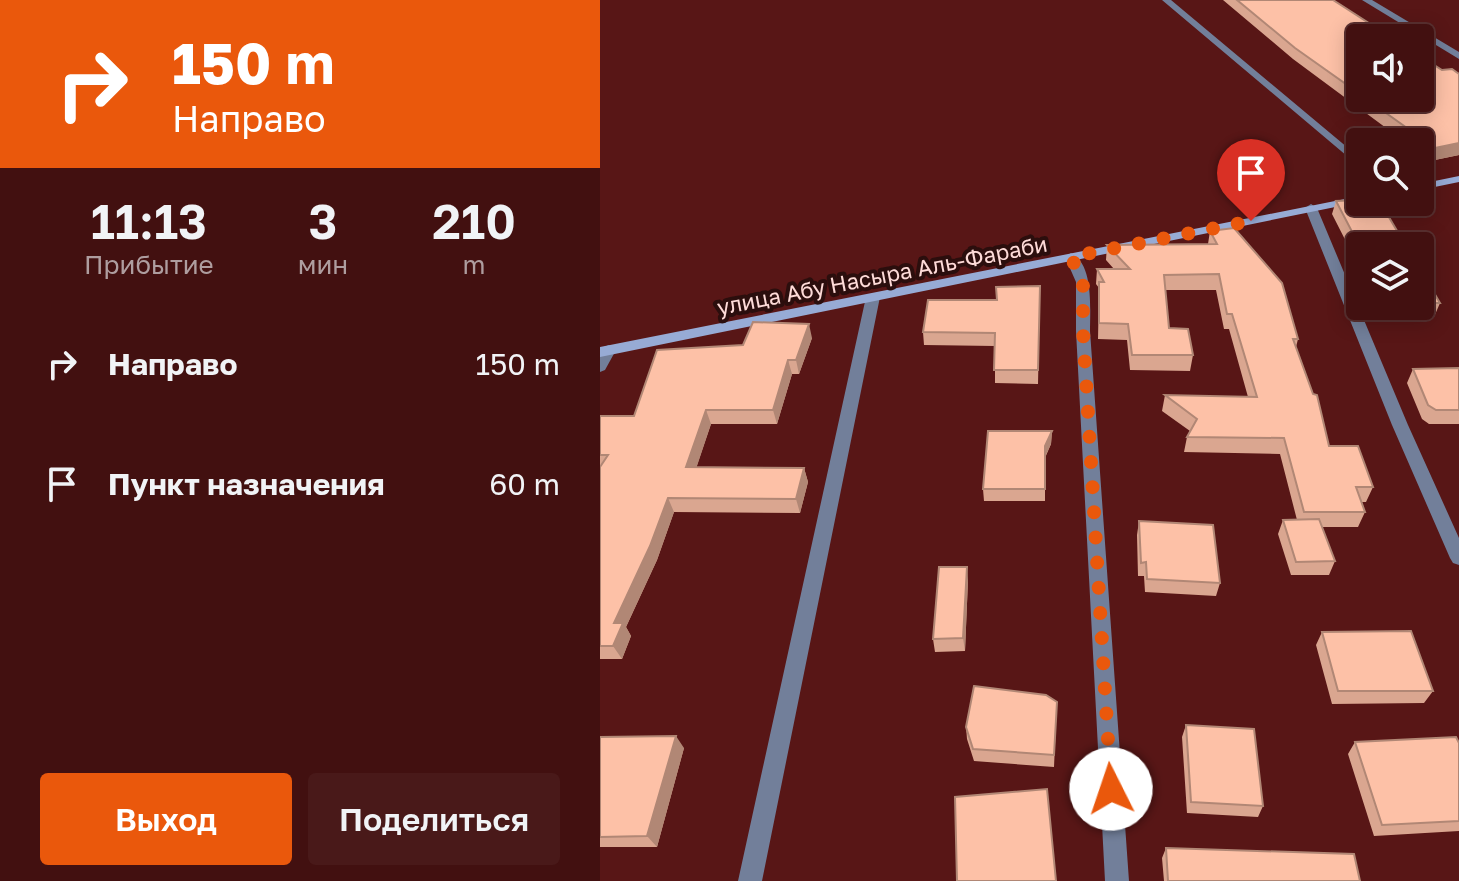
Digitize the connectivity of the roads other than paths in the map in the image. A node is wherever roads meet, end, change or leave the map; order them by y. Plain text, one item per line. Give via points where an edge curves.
1 (1166, 0) edge
2 (1366, 0) edge
3 (1459, 56) edge
4 (1346, 152) edge
5 (1459, 179) edge
6 (1434, 184) edge
7 (1346, 202) edge
8 (1311, 208) junction
9 (1071, 257) junction
10 (873, 297) junction
11 (604, 351) edge
12 (600, 367) edge
13 (1459, 558) edge
14 (750, 881) edge
15 (1117, 881) edge

1 - 4 street
2 - 3 street
5 - 6 street
7 - 8 street, улица Абу Насыра Аль-Фараби
8 - 9 street, улица Абу Насыра Аль-Фараби
8 - 13 street
9 - 10 street, улица Абу Насыра Аль-Фараби
9 - 15 street via 1083,282
10 - 11 street, улица Абу Насыра Аль-Фараби
10 - 14 street
11 - 12 street

